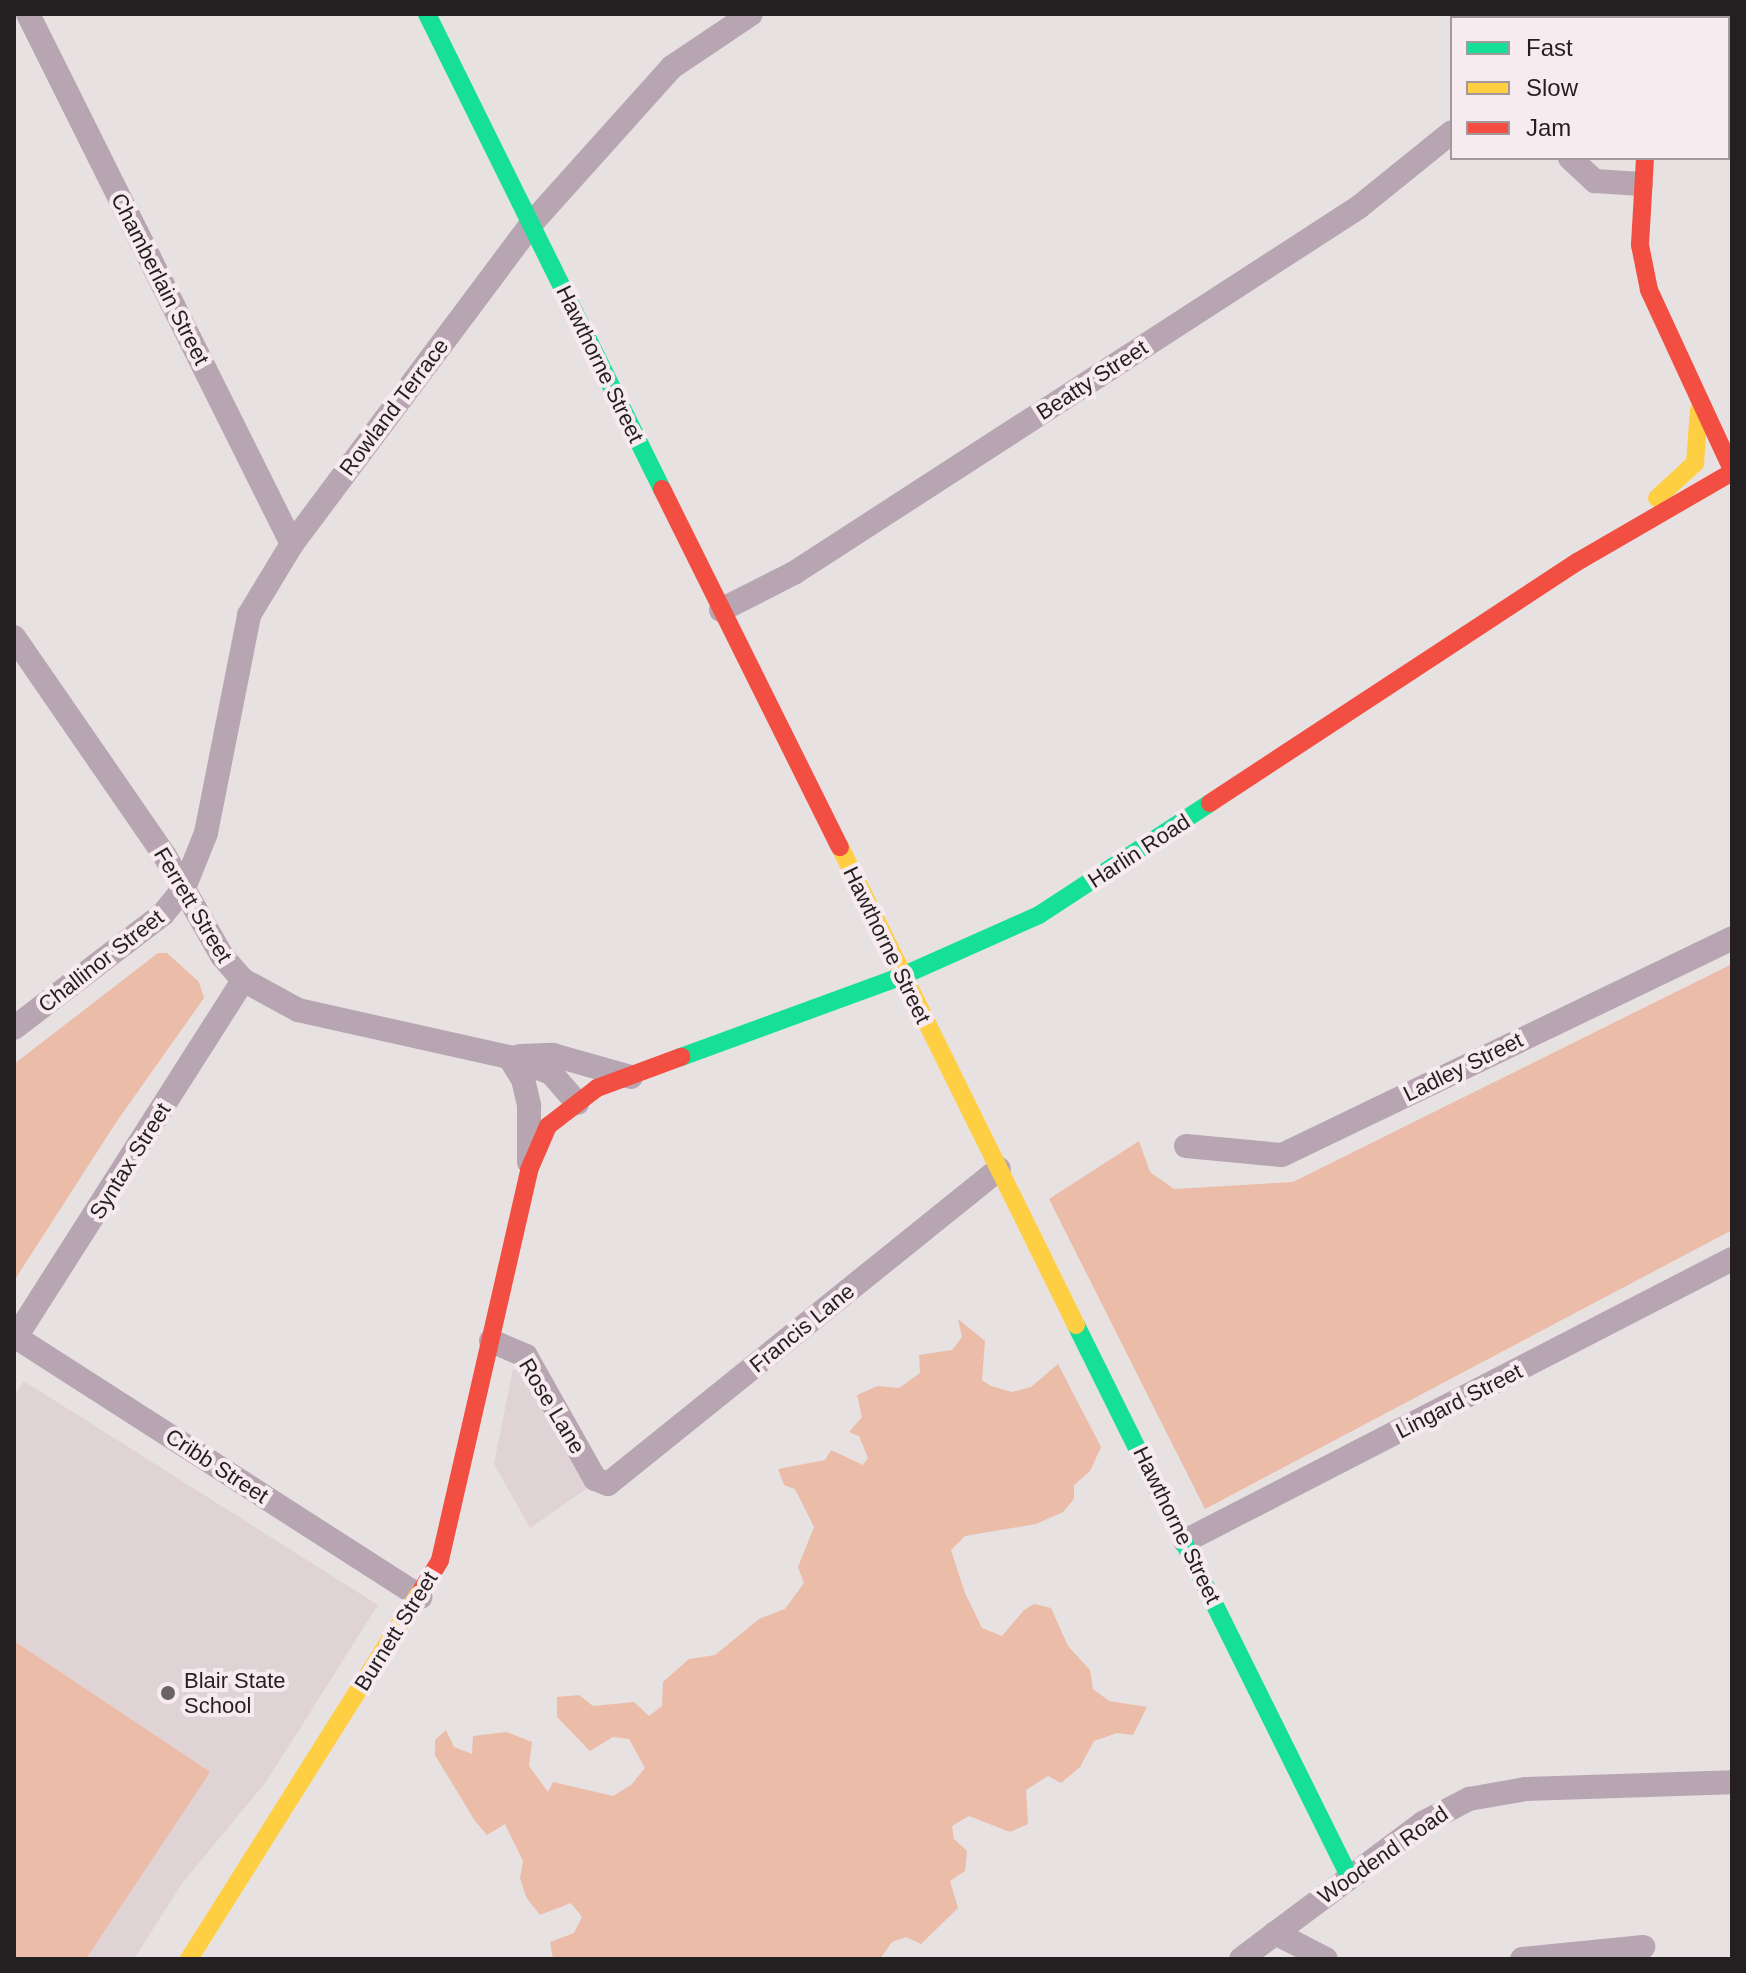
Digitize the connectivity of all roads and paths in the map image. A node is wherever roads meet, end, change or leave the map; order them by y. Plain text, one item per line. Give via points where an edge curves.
1 (28, 14) edge
2 (427, 14) edge
3 (751, 14) edge
4 (1450, 134) edge
5 (1572, 160) edge
6 (1645, 160) edge
7 (1641, 184) junction
8 (531, 224) junction
9 (1698, 398) junction
10 (1732, 471) edge
11 (292, 544) junction
12 (1577, 562) junction
13 (721, 610) junction
14 (14, 637) edge
15 (184, 888) junction
16 (1732, 938) edge
17 (902, 976) junction
18 (243, 980) junction
19 (14, 1028) edge
20 (509, 1057) junction
21 (631, 1077) junction
22 (577, 1103) junction
23 (1186, 1146) dead end
24 (999, 1169) junction
25 (529, 1170) junction
26 (1732, 1259) edge
27 (15, 1338) edge
28 (491, 1341) junction
29 (603, 1484) joint
30 (1185, 1541) junction
31 (420, 1597) junction
32 (1732, 1782) edge
33 (1349, 1876) junction
34 (1275, 1933) junction
35 (1643, 1947) dead end
36 (189, 1959) edge
37 (1241, 1959) edge
38 (1326, 1959) edge
39 (1522, 1959) edge

1 - 11 street, Chamberlain Street
2 - 8 main road, Hawthorne Street
3 - 8 street, Rowland Terrace via 672,67
4 - 13 street, Beatty Street via 1333,224 794,573
5 - 7 street via 1595,181
6 - 7 main road
7 - 9 main road via 1640,245 1646,278 1664,332
8 - 11 street, Rowland Terrace
8 - 13 main road, Hawthorne Street
9 - 10 main road
9 - 12 main road via 1699,443 1688,473
10 - 12 main road, Harlin Road
11 - 15 street, Rowland Terrace via 249,615 206,833
12 - 17 main road, Harlin Road via 1065,900
13 - 17 main road, Hawthorne Street
14 - 15 street, Ferrett Street
15 - 18 street, Ferrett Street via 222,956
15 - 19 street, Challinor Street via 163,914
16 - 23 street, Ladley Street via 1282,1155
17 - 21 main road, Harlin Road
17 - 24 main road, Hawthorne Street
18 - 20 street, Ferrett Street via 298,1010
18 - 27 street, Syntax Street
20 - 21 street via 553,1055
20 - 22 street, Ferrett Street via 551,1073
20 - 25 street via 523,1079 529,1106
21 - 22 main road, Harlin Road via 597,1088
22 - 25 main road, Harlin Road via 548,1126
24 - 29 street, Francis Lane
24 - 30 main road, Hawthorne Street
25 - 28 main road, Burnett Street
26 - 30 street, Lingard Street
27 - 31 street, Cribb Street
28 - 29 street, Rose Lane via 526,1356
28 - 31 main road, Burnett Street via 443,1550
30 - 33 main road, Hawthorne Street
31 - 36 main road, Burnett Street
32 - 33 street, Woodend Road via 1485,1794 1445,1810
33 - 34 street, Woodend Road
34 - 37 street, Woodend Road
34 - 38 street
35 - 39 street

